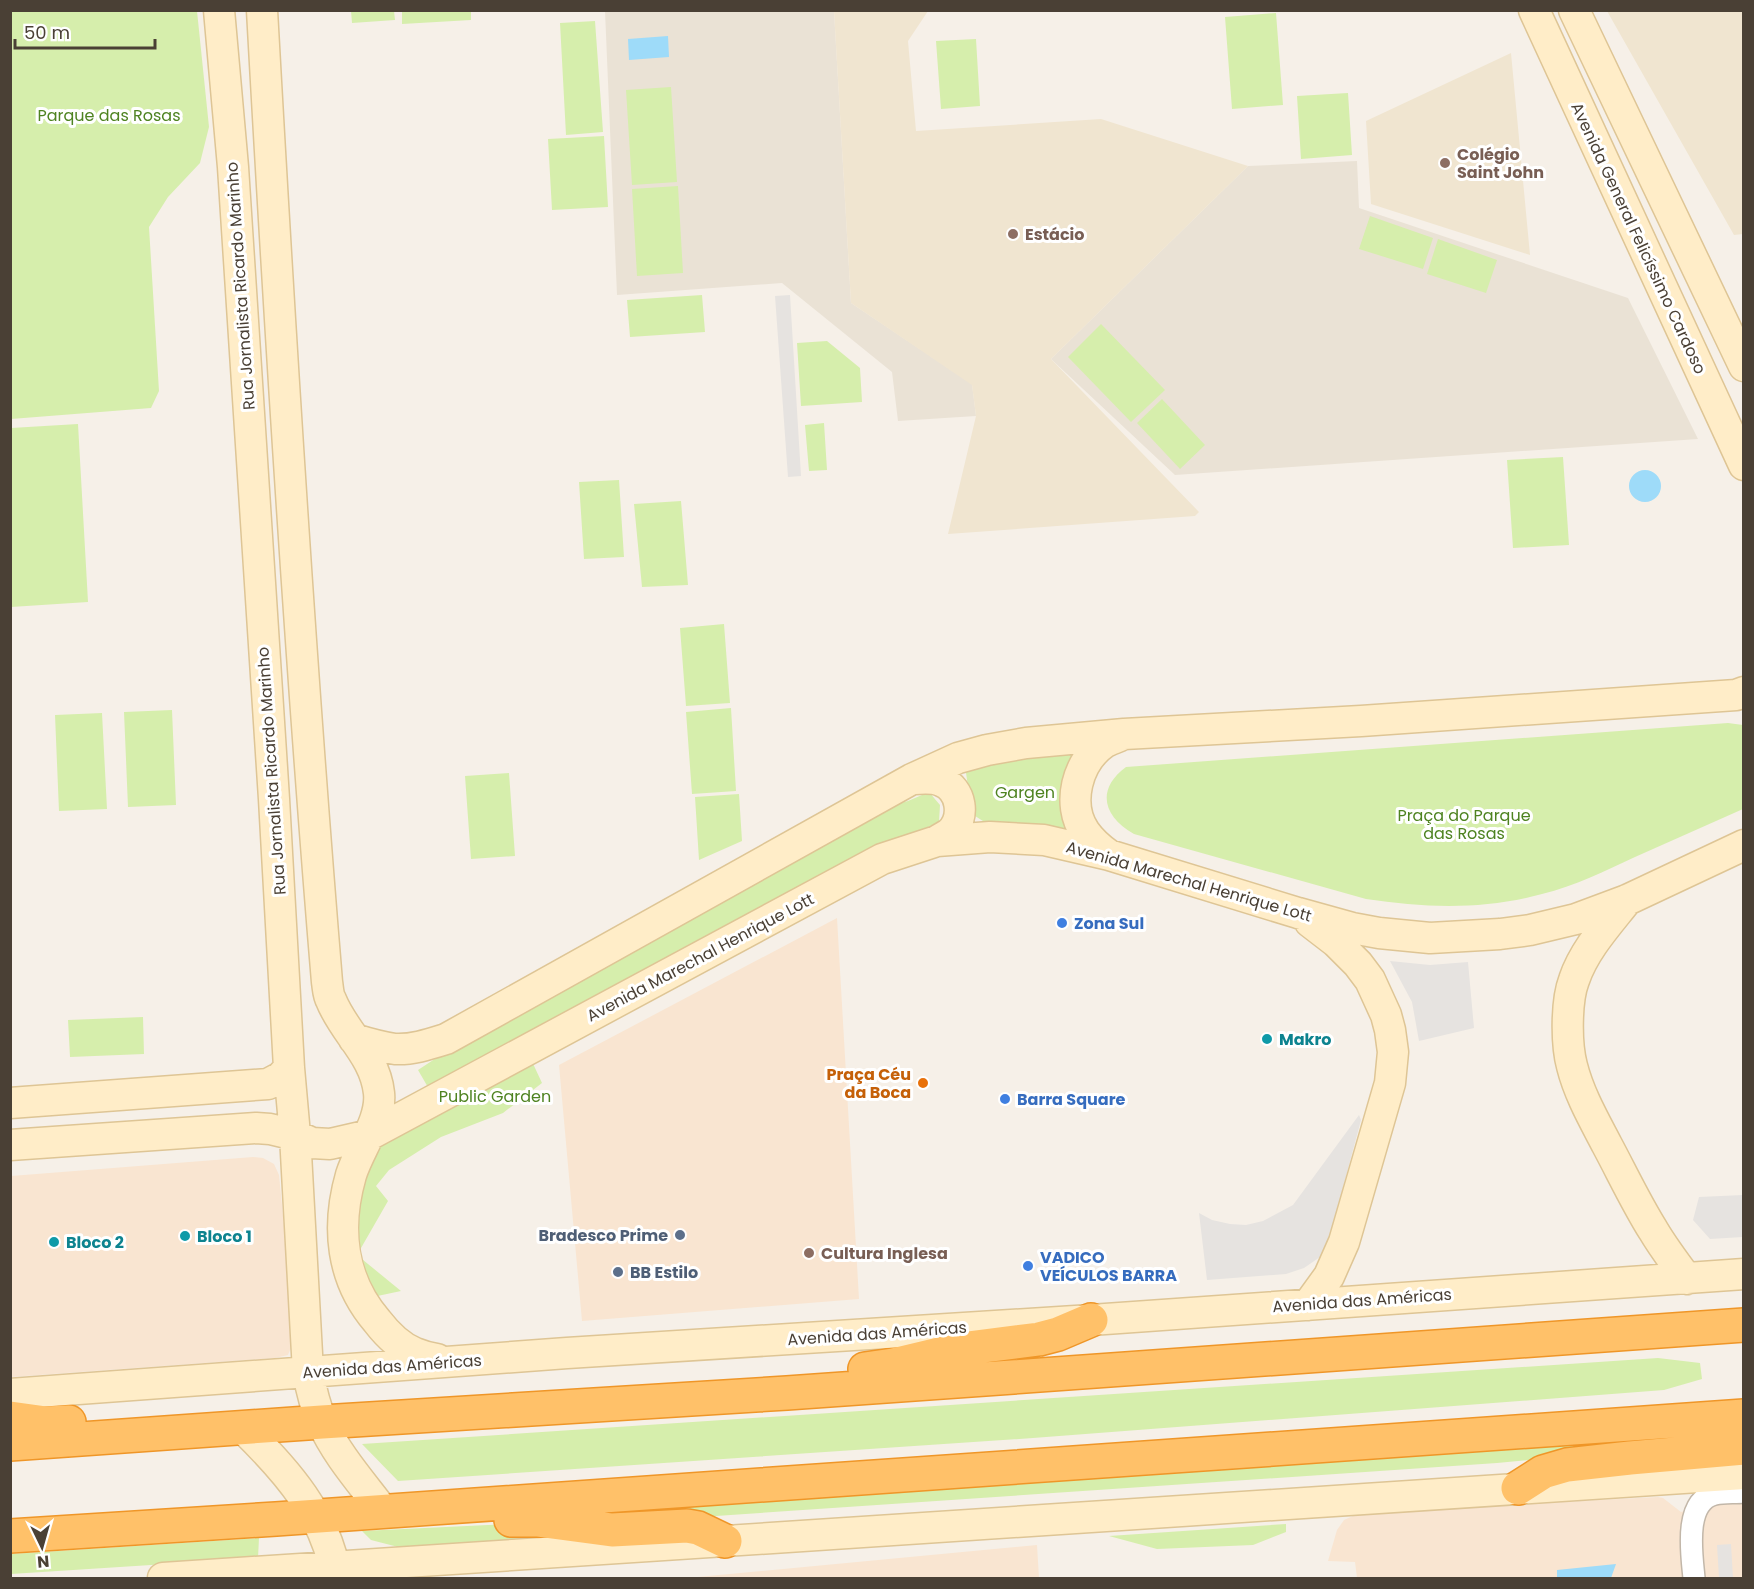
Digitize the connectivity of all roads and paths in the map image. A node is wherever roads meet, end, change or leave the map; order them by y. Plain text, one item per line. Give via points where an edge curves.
1 (219, 10) edge
2 (262, 10) edge
3 (1534, 10) edge
4 (1574, 10) edge
5 (1617, 100) junction
6 (1585, 121) junction
7 (270, 166) junction
8 (233, 167) junction
9 (1690, 256) junction
10 (1655, 274) junction
11 (1743, 366) edge
12 (1743, 465) edge
13 (288, 468) junction
14 (252, 472) junction
15 (1741, 694) edge
16 (1124, 734) junction
17 (912, 779) junction
18 (311, 798) junction
19 (274, 799) junction
20 (938, 841) junction
21 (1743, 845) edge
22 (1109, 855) junction
23 (1627, 900) junction
24 (1298, 913) junction
25 (510, 1003) junction
26 (354, 1039) junction
27 (532, 1047) junction
28 (289, 1068) junction
29 (213, 1089) junction
30 (10, 1103) edge
31 (216, 1131) junction
32 (369, 1135) junction
33 (295, 1136) junction
34 (10, 1145) edge
35 (1743, 1274) edge
36 (1687, 1279) junction
37 (1308, 1305) junction
38 (1091, 1320) junction
39 (1743, 1325) edge
40 (446, 1362) junction
41 (308, 1372) junction
42 (787, 1393) junction
43 (10, 1394) edge
44 (1743, 1416) edge
45 (10, 1418) edge
46 (322, 1422) junction
47 (244, 1429) junction
48 (120, 1437) junction
49 (10, 1444) edge
50 (1743, 1448) edge
51 (1743, 1474) edge
52 (1518, 1488) junction
53 (1743, 1492) edge
54 (395, 1510) junction
55 (315, 1516) junction
56 (10, 1536) edge
57 (725, 1541) junction
58 (323, 1573) edge
59 (163, 1578) edge
60 (1694, 1578) edge

1 - 8 street, Rua Jornalista Ricardo Marinho
2 - 7 street
3 - 6 street, Avenida General Felicíssimo Cardoso
4 - 5 street
5 - 6 street via 1606,95 1590,99 1583,109
5 - 9 street
6 - 10 street, Avenida General Felicíssimo Cardoso
7 - 8 street
7 - 13 street
8 - 14 street, Rua Jornalista Ricardo Marinho
9 - 10 street via 1687,269 1678,278 1665,280
9 - 11 street
10 - 12 street, Avenida General Felicíssimo Cardoso
13 - 14 street
13 - 18 street
14 - 19 street, Rua Jornalista Ricardo Marinho
15 - 16 street
16 - 17 street via 987,750
16 - 22 street via 1104,743 1088,759 1076,794 1076,812 1084,831
17 - 20 street via 941,781 958,798 958,822
17 - 25 street
18 - 19 street via 293,788 283,790
18 - 26 street via 330,1000
19 - 28 street, Rua Jornalista Ricardo Marinho
20 - 22 street, Avenida Marechal Henrique Lott via 990,837 1044,840
20 - 27 street, Avenida Marechal Henrique Lott via 882,859
21 - 23 street, Avenida Marechal Henrique Lott
22 - 24 street, Avenida Marechal Henrique Lott
23 - 24 street, Avenida Marechal Henrique Lott via 1554,925 1475,937 1387,934
23 - 36 street via 1587,953 1573,980 1569,1052 1593,1119 1653,1230
24 - 37 street via 1336,942 1370,980 1386,1015 1393,1052 1390,1083 1344,1242 1329,1276
25 - 26 street via 446,1039 420,1046 398,1049
25 - 27 street via 507,1018 511,1034
26 - 32 street via 370,1060 380,1095
27 - 32 street, Avenida Marechal Henrique Lott
28 - 29 street via 268,1084
28 - 33 street, Rua Jornalista Ricardo Marinho
29 - 30 street
29 - 31 street via 225,1099 229,1109 226,1121
31 - 33 street, Avenida Marechal Henrique Lott via 256,1128
31 - 34 street, Avenida Marechal Henrique Lott
32 - 33 street, Avenida Marechal Henrique Lott via 330,1144 312,1143
32 - 40 street via 352,1173 344,1211 348,1272 364,1306 396,1341 416,1354
33 - 41 street, Rua Jornalista Ricardo Marinho
35 - 36 street, Avenida das Américas
36 - 37 street, Avenida das Américas
37 - 38 street, Avenida das Américas
38 - 40 street, Avenida das Américas
38 - 42 highway via 1039,1339 960,1349 893,1365 816,1374
39 - 42 highway
40 - 41 street, Avenida das Américas
41 - 43 street, Avenida das Américas
41 - 46 street, Rua Jornalista Ricardo Marinho
42 - 46 highway
44 - 54 highway
45 - 48 highway via 78,1423
46 - 47 highway
46 - 54 street, Rua Jornalista Ricardo Marinho via 352,1471
47 - 48 highway
47 - 55 street via 290,1477
48 - 49 highway
50 - 52 highway via 1567,1465 1543,1472
51 - 52 street
52 - 57 street
53 - 60 street via 1713,1494 1697,1508 1691,1532
54 - 55 highway
54 - 57 highway via 449,1522 537,1520 612,1530 687,1526
55 - 56 highway
55 - 58 street via 330,1547
57 - 58 street
58 - 59 street

